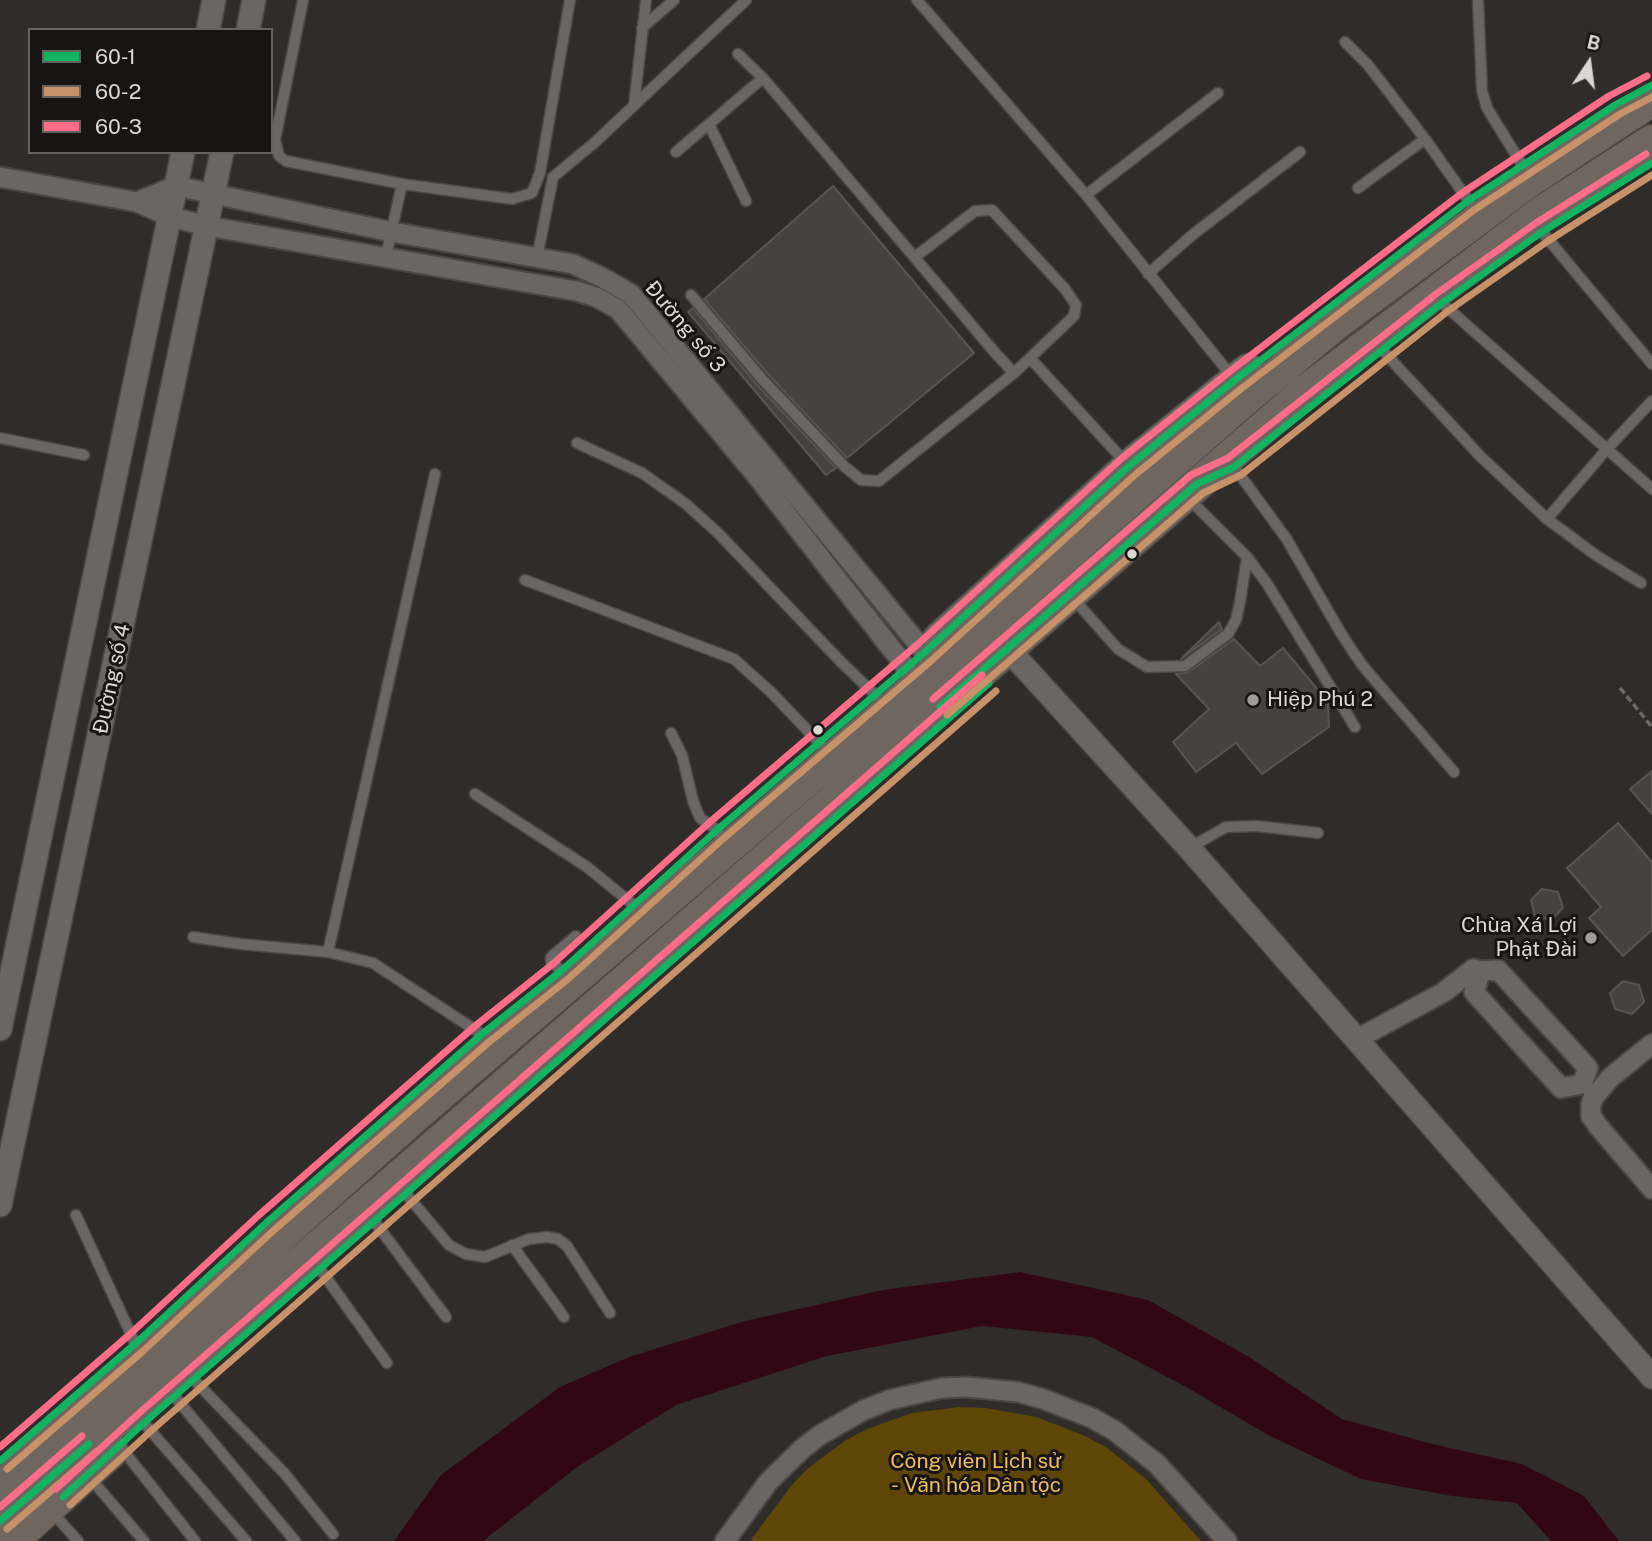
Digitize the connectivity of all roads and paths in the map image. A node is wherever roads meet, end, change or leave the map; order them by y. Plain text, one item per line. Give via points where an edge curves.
1 (214, 0) edge
2 (254, 0) edge
3 (303, 0) edge
4 (570, 0) edge
5 (646, 0) edge
6 (674, 0) edge
7 (746, 0) edge
8 (1478, 0) edge
9 (919, 1) edge
10 (642, 27) junction
11 (208, 28) edge
12 (248, 28) edge
13 (1345, 42) dead end
14 (738, 54) dead end
15 (763, 78) junction
16 (1652, 90) edge
17 (1218, 93) dead end
18 (634, 106) junction
19 (709, 124) junction
20 (1425, 139) junction
21 (1652, 141) edge
22 (676, 152) dead end
23 (1300, 152) dead end
24 (183, 154) edge
25 (222, 154) edge
26 (1652, 163) edge
27 (1526, 172) junction
28 (0, 177) edge
29 (402, 184) junction
30 (176, 186) junction
31 (1358, 188) dead end
32 (214, 193) junction
33 (1086, 195) junction
34 (746, 201) dead end
35 (137, 202) junction
36 (1474, 209) junction
37 (171, 217) junction
38 (207, 226) junction
39 (393, 232) junction
40 (1542, 232) junction
41 (386, 256) junction
42 (915, 257) junction
43 (537, 258) junction
44 (1148, 274) junction
45 (603, 278) junction
46 (691, 295) dead end
47 (596, 297) junction
48 (1442, 303) junction
49 (1383, 351) junction
50 (1030, 358) junction
51 (1652, 364) edge
52 (1014, 373) junction
53 (1241, 388) junction
54 (1652, 401) edge
55 (0, 438) edge
56 (577, 443) dead end
57 (1606, 450) junction
58 (84, 455) dead end
59 (1234, 467) junction
60 (435, 474) dead end
61 (1138, 475) junction
62 (1191, 489) junction
63 (1652, 489) edge
64 (1547, 519) junction
65 (1247, 557) junction
66 (1095, 573) junction
67 (526, 580) dead end
68 (1641, 583) dead end
69 (1079, 605) junction
70 (1012, 654) junction
71 (922, 668) junction
72 (1620, 688) dead end
73 (883, 701) junction
74 (1354, 727) dead end
75 (1652, 727) edge
76 (671, 733) dead end
77 (827, 750) junction
78 (1454, 772) dead end
79 (475, 794) dead end
80 (1318, 833) dead end
81 (721, 839) junction
82 (1189, 848) junction
83 (641, 911) junction
84 (576, 936) dead end
85 (193, 937) dead end
86 (328, 952) junction
87 (1481, 971) junction
88 (567, 976) junction
89 (0, 1029) edge
90 (1357, 1039) junction
91 (490, 1040) junction
92 (1652, 1044) edge
93 (1587, 1091) junction
94 (1652, 1189) edge
95 (406, 1194) junction
96 (0, 1205) edge
97 (76, 1215) dead end
98 (374, 1221) junction
99 (512, 1245) junction
100 (320, 1269) junction
101 (610, 1313) dead end
102 (446, 1317) dead end
103 (565, 1317) dead end
104 (139, 1352) junction
105 (387, 1363) dead end
106 (1652, 1377) edge
107 (179, 1386) junction
108 (144, 1423) junction
109 (112, 1442) junction
110 (0, 1461) edge
111 (87, 1475) junction
112 (0, 1487) edge
113 (49, 1509) junction
114 (0, 1521) edge
115 (333, 1534) dead end
116 (12, 1541) edge
117 (78, 1541) edge
118 (144, 1541) edge
119 (195, 1541) edge
120 (246, 1541) edge
121 (295, 1541) edge
122 (725, 1541) edge
123 (1227, 1541) edge

1 - 11 street
2 - 12 street
3 - 29 lane via 275,140 279,156
4 - 29 lane via 540,173 532,193 513,199
5 - 10 lane
6 - 10 lane
7 - 18 lane
8 - 27 lane via 1482,91 1487,108
9 - 33 lane
10 - 18 lane
13 - 20 lane
14 - 15 lane
15 - 19 lane
15 - 42 lane
16 - 27 highway
17 - 33 lane
18 - 43 lane via 553,177
19 - 22 lane
19 - 34 lane
20 - 31 lane
20 - 36 lane
21 - 62 highway via 1542,212 1442,287 1304,392
23 - 44 lane
24 - 30 street, Đường số 4
25 - 32 street, Đường số 4
26 - 40 highway
27 - 36 highway
28 - 35 street, Đường số 3
29 - 39 lane
30 - 32 street, Đường số 3
30 - 35 street
30 - 37 street, Đường số 4
32 - 38 street, Đường số 4
32 - 39 street, Đường số 3
33 - 44 lane
35 - 37 street, Đường số 3
36 - 53 highway via 1336,324
37 - 38 street, Đường số 3
37 - 89 street, Đường số 4
38 - 41 street, Đường số 3
38 - 96 street, Đường số 4
39 - 41 lane
39 - 43 street, Đường số 3
40 - 48 highway
40 - 51 lane
41 - 47 street, Đường số 3
42 - 50 lane via 975,211 992,210 1076,305 1074,316
42 - 52 lane
43 - 45 street, Đường số 3 via 573,264
44 - 53 lane
45 - 47 street
45 - 71 street, Đường số 3 via 631,294
46 - 52 lane via 762,379 861,480 879,481
47 - 71 street, Đường số 3 via 618,309
48 - 49 highway
48 - 57 lane
49 - 59 highway
49 - 64 lane via 1480,456
50 - 52 lane
50 - 61 lane
53 - 61 highway
54 - 57 lane
55 - 58 lane
56 - 73 lane via 642,473 686,504
57 - 63 lane
57 - 64 lane
59 - 62 highway
59 - 78 lane via 1286,538 1362,665
60 - 86 lane
61 - 71 highway
62 - 65 lane
62 - 66 highway
64 - 68 lane
65 - 69 lane via 1236,620 1228,634 1185,666 1147,667 1130,658
65 - 74 lane
66 - 69 highway via 1089,594
66 - 70 highway
67 - 77 lane via 734,659
69 - 70 highway
70 - 82 street
70 - 95 highway
70 - 107 highway via 224,1328
71 - 73 highway
72 - 75 path
73 - 77 highway
76 - 81 lane via 700,818
77 - 81 highway
79 - 83 lane via 587,867
80 - 82 lane via 1226,827
81 - 83 highway
82 - 90 street
83 - 88 highway
84 - 88 lane via 551,957
85 - 86 lane
86 - 91 lane via 373,963
87 - 90 street via 1473,969 1411,1012
87 - 93 street via 1498,970 1588,1068
87 - 93 street via 1474,992 1561,1088
88 - 91 highway
90 - 106 street
91 - 104 highway via 203,1307
92 - 93 street
93 - 94 street via 1591,1116
95 - 98 highway
95 - 99 lane via 449,1245 466,1254 485,1257
97 - 104 lane
98 - 100 highway
98 - 102 lane
99 - 101 lane via 558,1239
99 - 103 lane
100 - 105 lane
100 - 107 highway
104 - 110 highway
104 - 112 highway
107 - 108 highway
107 - 109 highway
107 - 115 lane via 285,1474
107 - 121 lane
108 - 109 highway
108 - 120 lane
109 - 111 highway
109 - 114 highway
109 - 119 lane
111 - 113 highway
111 - 118 lane
113 - 116 highway
113 - 117 lane
122 - 123 street via 769,1480 802,1448 839,1422 889,1400 967,1387 1043,1399 1115,1431 1157,1464

